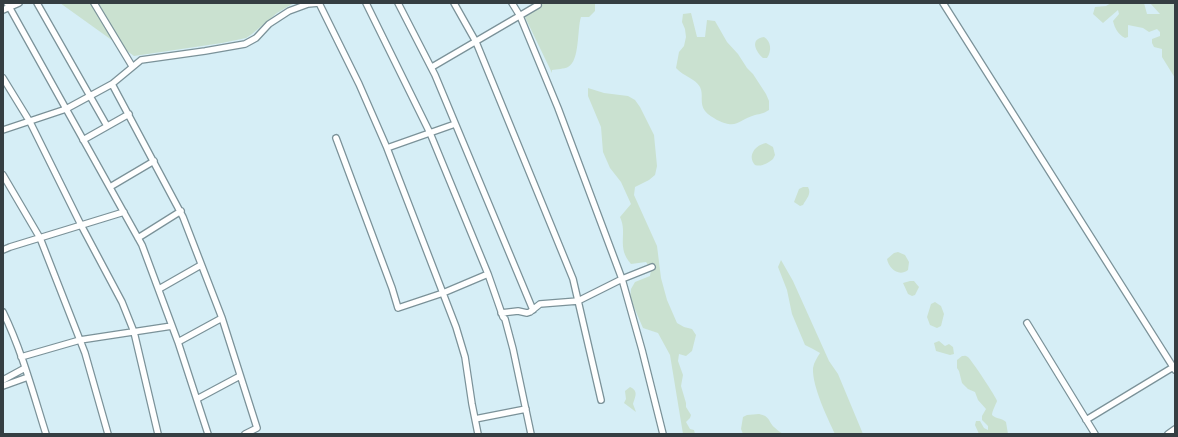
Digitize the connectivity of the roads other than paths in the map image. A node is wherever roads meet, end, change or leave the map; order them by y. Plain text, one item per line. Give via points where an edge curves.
1 (19, 3) edge
2 (37, 3) edge
3 (94, 3) edge
4 (319, 3) edge
5 (366, 3) edge
6 (398, 3) edge
7 (454, 3) edge
8 (512, 3) edge
9 (943, 3) edge
10 (8, 5) edge
11 (538, 5) dead end
12 (3, 10) edge
13 (520, 16) junction
14 (476, 42) junction
15 (132, 66) junction
16 (432, 67) junction
17 (3, 78) edge
18 (112, 84) junction
19 (90, 96) junction
20 (66, 109) junction
21 (129, 114) junction
22 (30, 122) junction
23 (455, 124) junction
24 (107, 126) junction
25 (3, 130) edge
26 (430, 133) junction
27 (336, 138) dead end
28 (83, 140) junction
29 (387, 148) junction
30 (154, 161) junction
31 (3, 175) edge
32 (110, 187) junction
33 (181, 211) junction
34 (124, 212) junction
35 (81, 225) junction
36 (40, 238) junction
37 (138, 238) junction
38 (3, 250) edge
39 (201, 264) junction
40 (652, 267) dead end
41 (488, 274) junction
42 (622, 280) junction
43 (159, 289) junction
44 (443, 293) junction
45 (578, 301) junction
46 (533, 310) junction
47 (3, 312) edge
48 (502, 315) junction
49 (222, 318) junction
50 (1027, 323) dead end
51 (172, 326) junction
52 (134, 332) junction
53 (80, 340) junction
54 (178, 342) junction
55 (22, 357) junction
56 (1174, 367) edge
57 (25, 368) junction
58 (240, 376) junction
59 (28, 377) junction
60 (3, 380) edge
61 (3, 386) edge
62 (197, 399) junction
63 (601, 400) dead end
64 (524, 409) junction
65 (475, 419) junction
66 (1086, 420) junction
67 (1175, 429) edge
68 (46, 434) edge
69 (108, 434) edge
70 (158, 434) edge
71 (208, 434) edge
72 (245, 434) edge
73 (478, 434) edge
74 (528, 434) edge
75 (531, 434) edge
76 (662, 434) edge
77 (1095, 434) edge
78 (1168, 434) edge

1 - 10 street
2 - 19 street
3 - 15 street
4 - 15 street via 289,11 245,44 144,58
4 - 29 street
5 - 26 street
6 - 16 street
7 - 14 street
8 - 13 street
9 - 56 street
10 - 12 street
10 - 20 street
11 - 13 street
13 - 14 street
13 - 42 street via 558,108
14 - 16 street
14 - 45 street via 572,279
15 - 18 street
16 - 23 street
17 - 22 street
18 - 19 street
18 - 21 street
19 - 20 street
19 - 24 street
20 - 22 street
20 - 28 street
21 - 24 street
21 - 30 street
22 - 25 street
22 - 35 street
23 - 26 street
23 - 46 street
24 - 28 street
26 - 29 street
26 - 41 street
27 - 44 street via 398,308
28 - 32 street
29 - 44 street
30 - 32 street
30 - 33 street
31 - 36 street
32 - 34 street
33 - 37 street
33 - 39 street
34 - 35 street
34 - 37 street
35 - 36 street
35 - 52 street via 122,302
36 - 38 street
36 - 53 street
37 - 43 street
39 - 43 street
39 - 49 street
40 - 42 street
41 - 44 street
41 - 48 street
42 - 45 street
42 - 76 street
43 - 51 street
44 - 65 street via 465,357
45 - 46 street via 540,304
45 - 63 street
46 - 48 street via 527,313 518,311
47 - 55 street
48 - 64 street via 514,349
49 - 54 street
49 - 58 street
50 - 66 street
51 - 52 street
51 - 54 street
52 - 53 street
52 - 70 street
53 - 55 street
53 - 69 street
54 - 62 street
55 - 57 street
56 - 66 street
57 - 59 street
57 - 60 street
58 - 62 street
58 - 72 street via 257,428
59 - 61 street
59 - 68 street
62 - 71 street
64 - 65 street
64 - 74 street
64 - 75 street
65 - 73 street
66 - 77 street
67 - 78 street

